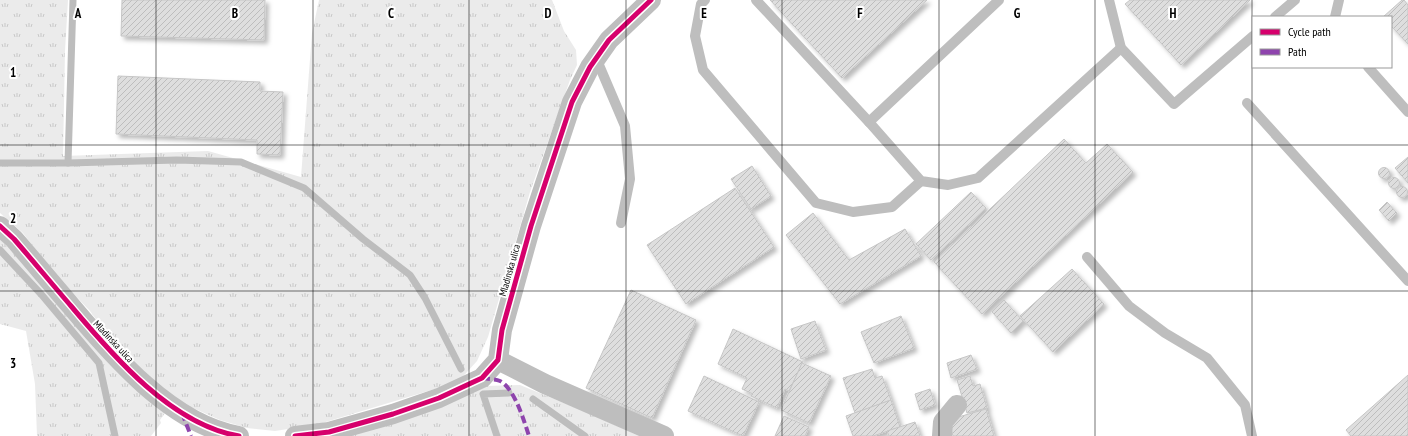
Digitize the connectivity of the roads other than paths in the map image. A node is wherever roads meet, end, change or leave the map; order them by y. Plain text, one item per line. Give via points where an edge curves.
1 (651, 0) edge
2 (706, 0) edge
3 (756, 0) edge
4 (1000, 0) edge
5 (1109, 0) edge
6 (1295, 0) edge
7 (1339, 0) edge
8 (1276, 16) edge
9 (1335, 16) edge
10 (1252, 37) edge
11 (1121, 48) junction
12 (596, 58) junction
13 (1369, 68) edge
14 (1248, 103) dead end
15 (1408, 112) edge
16 (868, 122) junction
17 (921, 181) junction
18 (621, 223) dead end
19 (0, 226) edge
20 (1088, 257) dead end
21 (1408, 281) edge
22 (498, 360) junction
23 (956, 405) dead end
24 (239, 436) edge
25 (296, 436) edge
26 (664, 436) edge
27 (942, 436) edge
28 (1252, 436) edge

1 - 12 street, Mladinska ulica via 609,40
2 - 17 lane via 701,4 695,36 703,70 816,203 853,212 892,207
3 - 16 lane
4 - 16 lane
5 - 11 lane
6 - 8 lane
7 - 9 lane
10 - 11 lane via 1174,104
11 - 17 lane via 978,178 948,185
12 - 18 lane via 625,126 630,179
12 - 22 street, Mladinska ulica via 572,102 531,226 502,330
13 - 15 lane
14 - 21 lane
16 - 17 lane
19 - 24 street, Mladinska ulica via 104,345 132,373 194,421 225,434
20 - 28 lane via 1129,306 1165,333 1207,358 1245,405
22 - 25 street via 482,378 439,398 329,432
22 - 26 street via 544,384
23 - 27 street via 943,422

